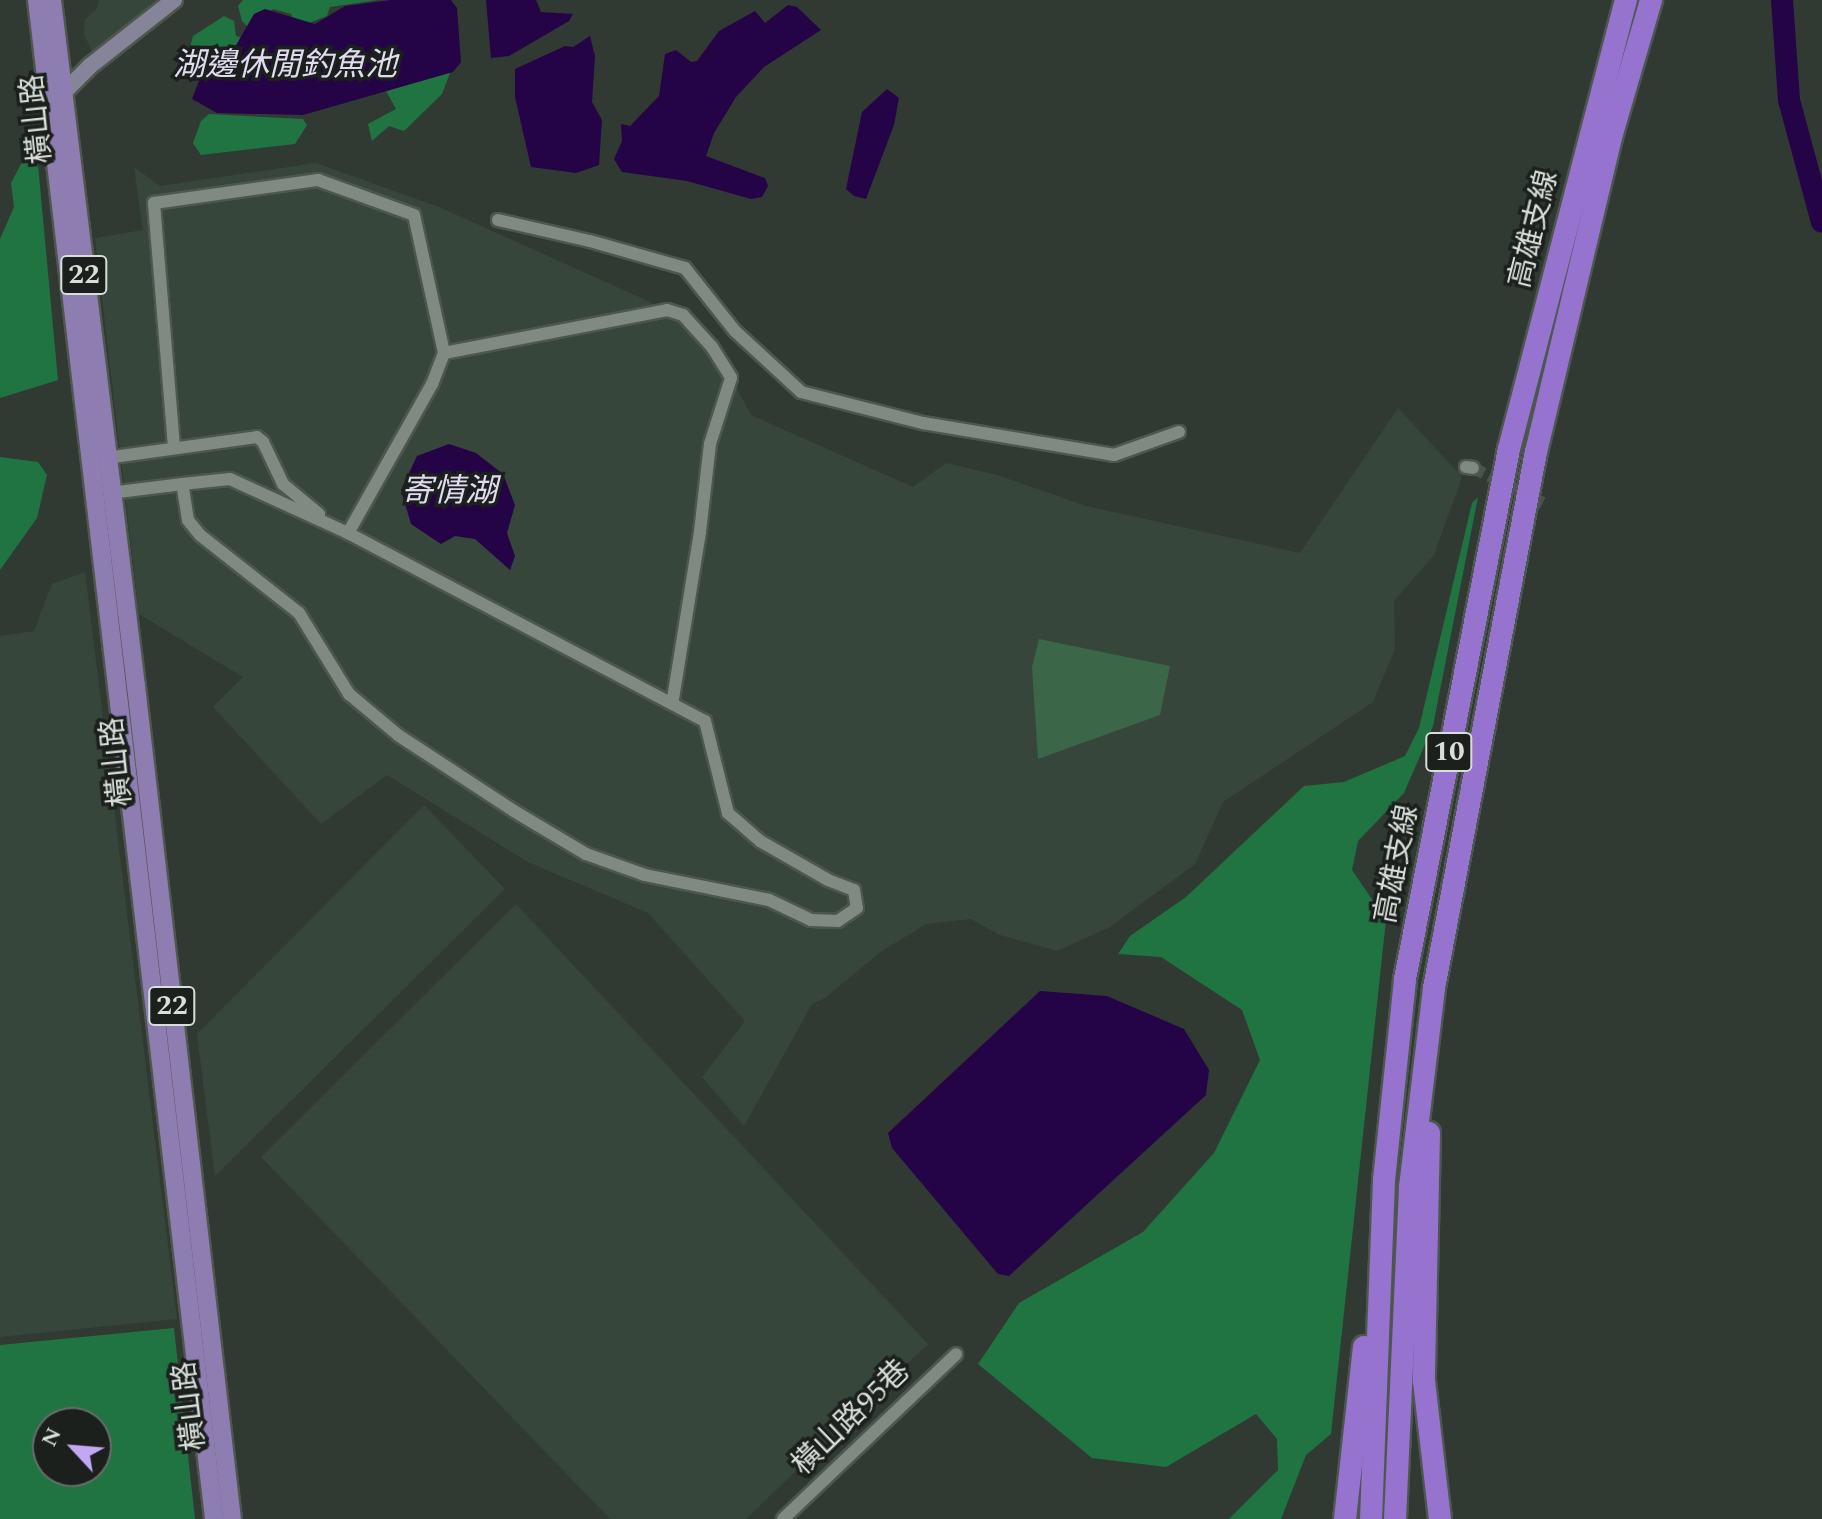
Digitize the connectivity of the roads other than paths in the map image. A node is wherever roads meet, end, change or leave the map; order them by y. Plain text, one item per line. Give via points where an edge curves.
1 (37, 0) edge
2 (52, 0) edge
3 (174, 0) edge
4 (1626, 0) edge
5 (1651, 0) edge
6 (62, 92) junction
7 (50, 108) junction
8 (498, 220) dead end
9 (444, 353) junction
10 (1179, 432) dead end
11 (174, 447) junction
12 (106, 458) junction
13 (182, 484) junction
14 (110, 493) junction
15 (348, 533) junction
16 (672, 704) junction
17 (1428, 1028) junction
18 (1390, 1123) junction
19 (956, 1354) dead end
20 (214, 1519) edge
21 (232, 1519) edge
22 (783, 1519) edge
23 (1345, 1519) edge
24 (1371, 1519) edge
25 (1395, 1519) edge
26 (1440, 1519) edge

1 - 7 main road, 橫山路 / 22
2 - 6 main road, 橫山路 / 22
3 - 6 street
4 - 18 highway, 高雄支線 / 10 via 1509,449 1405,979
5 - 17 highway, 高雄支線 / 10 via 1611,137 1536,452
6 - 7 street
6 - 12 main road, 橫山路 / 22
7 - 20 main road, 橫山路 / 22
8 - 10 street via 685,268 735,331 801,392 923,423 1114,455
9 - 11 street via 414,215 318,180 154,203
9 - 15 street
9 - 16 street via 667,310 683,315 712,347 731,378 710,444
11 - 12 street
11 - 15 street via 257,437 283,484
12 - 14 main road, 橫山路 / 22
13 - 14 street
13 - 15 street via 230,479
13 - 16 street via 188,520 299,613 349,694 398,735 514,811 586,854 645,875 769,900 811,920 838,921 857,908 854,890 760,841 728,813 705,721
14 - 21 main road, 橫山路 / 22
15 - 16 street
17 - 25 highway, 高雄支線 / 10 via 1410,1187
17 - 26 highway via 1424,1381
18 - 23 highway
18 - 24 highway, 高雄支線 / 10
19 - 22 street, 橫山路95巷

